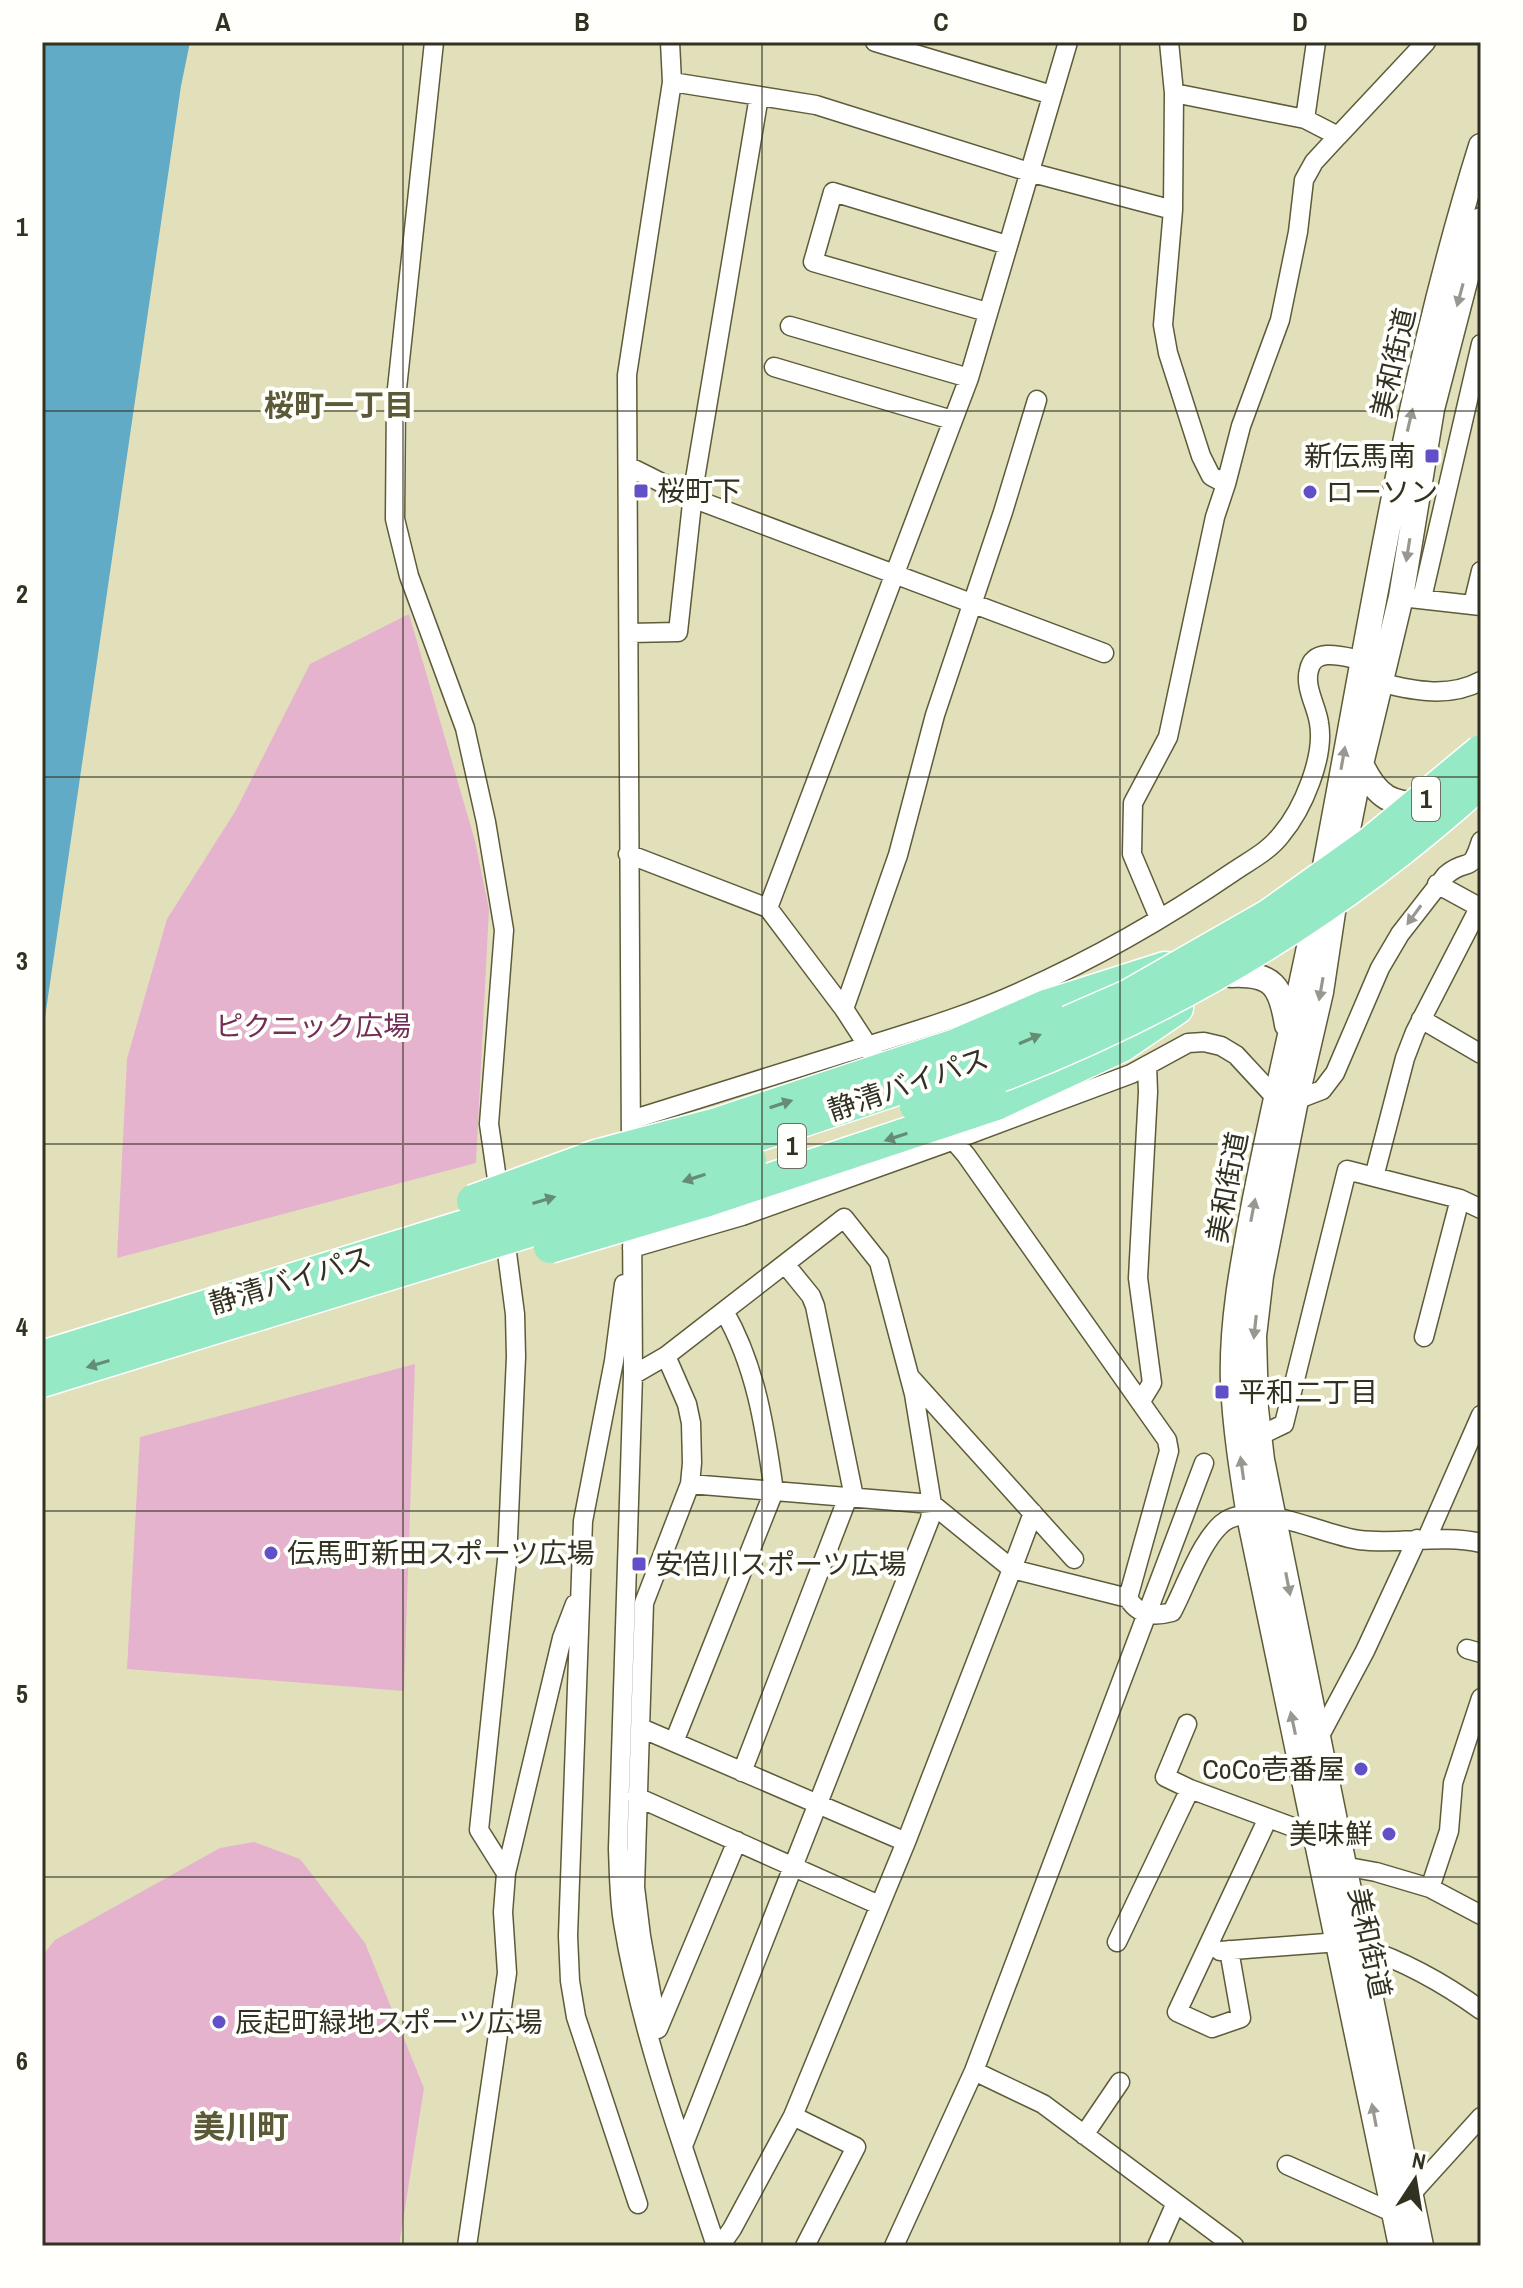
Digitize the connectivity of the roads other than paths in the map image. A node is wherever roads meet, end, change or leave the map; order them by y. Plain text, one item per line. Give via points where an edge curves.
1 (434, 42) edge
2 (670, 42) edge
3 (875, 42) edge
4 (1068, 42) edge
5 (1169, 42) edge
6 (1316, 42) edge
7 (1426, 42) edge
8 (672, 82) junction
9 (1174, 93) junction
10 (1052, 95) junction
11 (759, 96) junction
12 (1305, 119) junction
13 (1338, 136) junction
14 (1481, 146) edge
15 (1029, 172) junction
16 (1173, 210) junction
17 (1481, 220) edge
18 (1007, 245) junction
19 (987, 312) junction
20 (790, 326) dead end
21 (1481, 344) edge
22 (774, 367) dead end
23 (969, 378) junction
24 (1037, 400) dead end
25 (952, 420) junction
26 (1428, 425) junction
27 (1460, 433) junction
28 (628, 466) junction
29 (1226, 484) junction
30 (692, 498) junction
31 (1481, 571) edge
32 (894, 573) junction
33 (1375, 593) junction
34 (1411, 598) junction
35 (973, 602) junction
36 (1477, 605) edge
37 (629, 633) junction
38 (1104, 653) dead end
39 (1361, 660) junction
40 (1481, 681) edge
41 (1382, 683) junction
42 (1481, 751) edge
43 (1481, 761) edge
44 (1361, 764) junction
45 (1481, 782) edge
46 (1481, 797) edge
47 (1432, 804) junction
48 (1481, 841) edge
49 (628, 854) junction
50 (1437, 884) junction
51 (1326, 902) junction
52 (1481, 906) edge
53 (768, 908) junction
54 (1159, 918) junction
55 (1231, 975) junction
56 (844, 1009) junction
57 (1421, 1019) junction
58 (1288, 1035) junction
59 (868, 1046) junction
60 (1481, 1054) edge
61 (1147, 1065) junction
62 (1285, 1098) junction
63 (631, 1120) junction
64 (954, 1140) junction
65 (1374, 1177) junction
66 (1460, 1199) junction
67 (1481, 1209) edge
68 (632, 1251) junction
69 (785, 1264) junction
70 (724, 1311) junction
71 (179, 1315) junction
72 (1424, 1337) dead end
73 (143, 1350) junction
74 (666, 1356) junction
75 (42, 1357) edge
76 (633, 1375) junction
77 (909, 1376) junction
78 (42, 1381) edge
79 (1141, 1401) junction
80 (1481, 1415) edge
81 (1259, 1436) junction
82 (1204, 1463) dead end
83 (690, 1484) junction
84 (774, 1491) junction
85 (851, 1497) junction
86 (932, 1504) junction
87 (1033, 1513) junction
88 (1249, 1516) junction
89 (1275, 1518) junction
90 (1422, 1538) junction
91 (1481, 1543) edge
92 (1074, 1559) dead end
93 (1012, 1569) junction
94 (580, 1590) junction
95 (1128, 1598) junction
96 (1145, 1614) junction
97 (1481, 1698) edge
98 (1187, 1724) dead end
99 (641, 1728) junction
100 (1317, 1741) junction
101 (674, 1742) junction
102 (742, 1772) junction
103 (1190, 1789) junction
104 (637, 1797) junction
105 (816, 1803) junction
106 (1268, 1818) junction
107 (1317, 1836) junction
108 (737, 1841) junction
109 (906, 1842) junction
110 (792, 1866) junction
111 (1343, 1866) junction
112 (506, 1873) junction
113 (1430, 1888) junction
114 (879, 1905) junction
115 (1481, 1915) edge
116 (1117, 1942) dead end
117 (1350, 1945) junction
118 (1229, 1950) junction
119 (1205, 1952) junction
120 (1481, 2010) edge
121 (655, 2037) junction
122 (974, 2071) junction
123 (1120, 2082) dead end
124 (793, 2116) junction
125 (1481, 2117) edge
126 (1084, 2135) junction
127 (683, 2146) junction
128 (1287, 2165) dead end
129 (1410, 2194) junction
130 (638, 2204) dead end
131 (1175, 2205) junction
132 (1394, 2213) junction
133 (467, 2246) edge
134 (718, 2246) edge
135 (805, 2246) edge
136 (894, 2246) edge
137 (1157, 2246) edge
138 (1234, 2246) edge
139 (1401, 2246) edge
140 (1421, 2246) edge

1 - 112 street via 396,398 395,519 409,576 465,728 504,930 489,1124 516,1357 507,1560 479,1830
2 - 8 street
3 - 10 street
4 - 10 street
5 - 9 street
6 - 12 street
7 - 13 street
8 - 11 street
8 - 28 street via 627,375
9 - 12 street
9 - 16 street
10 - 15 street
11 - 15 street via 816,105
11 - 30 street
12 - 13 street
13 - 29 street via 1304,180 1280,320
33 -> 14 street, 美和街道 via 1428,340
15 - 16 street
15 - 18 street
16 - 29 street via 1163,325 1168,353 1201,456 1211,476
17 -> 26 street, 美和街道
18 - 19 street
18 - 19 street via 833,192 813,262
19 - 23 street
20 - 23 street
21 - 27 street
22 - 25 street
23 - 25 street
24 - 35 street
25 - 32 street
26 - 27 street
26 -> 34 street, 美和街道
27 - 34 street
28 - 30 street
28 - 37 street
29 - 54 street via 1168,737 1133,803 1132,854
30 - 32 street
30 - 37 street via 678,632
31 - 36 street
32 - 35 street
32 - 53 street
33 - 34 street
33 - 39 street, 美和街道
34 - 36 street
34 - 41 street, 美和街道
35 - 38 street
35 - 56 street via 935,715 898,855
37 - 49 street
51 -> 39 street, 美和街道
39 - 54 street via 1332,654 1313,661 1308,683 1320,732 1318,761 1281,836
40 - 41 street via 1423,693
41 - 44 street, 美和街道
71 -> 42 highway, 静清バイパス / 1, bridge via 784,1127 1025,1041 1128,996 1268,916 1369,844
43 - 47 highway
44 - 47 street via 1389,801
44 - 51 street, 美和街道
45 -> 73 highway, 静清バイパス / 1, bridge via 1378,867 1279,938 1176,997 1035,1064 571,1218
46 - 51 highway via 1402,860
47 - 51 highway
48 - 50 street via 1470,865 1455,867
49 - 53 street
49 - 63 street
50 - 52 street
50 -> 62 street via 1380,968 1335,1073 1322,1090
51 - 55 highway
51 - 58 street, 美和街道
51 -> 62 street, 美和街道 via 1321,992
71 -> 51 highway, bridge via 388,1231 596,1156 812,1094 956,1045 1046,1006 1212,956 1270,924
52 - 57 street
53 - 56 street
54 - 59 street via 1021,992
55 - 58 street via 1259,977 1282,995
55 -> 73 highway, bridge via 1121,1046 996,1104 603,1232 379,1295
56 - 59 street
57 - 60 street
57 - 65 street via 1405,1058
58 - 62 street, 美和街道
59 - 63 street
59 - 64 street
61 - 62 street via 1188,1043 1213,1044 1236,1055
61 - 64 street
61 - 79 street via 1138,1278 1152,1383
62 -> 81 street, 美和街道 via 1254,1336
88 -> 62 street, 美和街道 via 1233,1383 1235,1333 1241,1274
63 - 68 street
64 - 68 street
64 - 79 street
65 - 66 street
65 - 81 street via 1347,1170 1284,1424
66 - 67 street
66 - 72 street
68 - 76 street
68 - 94 street via 583,1521
69 - 70 street
69 - 77 street via 844,1218 879,1262
69 - 85 street via 815,1306
70 - 74 street
70 - 84 street via 748,1360
71 - 75 highway, 静清バイパス / 1, bridge
73 -> 78 highway, 静清バイパス / 1, bridge
74 - 76 street
74 - 83 street via 691,1423
76 - 121 street via 618,1849 631,1967
77 - 86 street
77 - 87 street
79 - 95 street via 1169,1451
80 - 90 street
81 - 89 street, 美和街道
82 - 96 street
83 - 84 street
83 - 99 street via 644,1603
84 - 85 street
84 - 101 street
85 - 86 street
85 - 102 street
86 - 93 street
86 - 105 street
87 - 92 street
87 - 93 street
88 - 89 street
88 - 96 street via 1228,1519 1211,1535 1172,1612
107 -> 88 street, 美和街道
89 - 90 street via 1358,1540
89 -> 100 street, 美和街道
90 - 91 street
90 - 100 street
93 - 95 street
93 - 109 street
94 - 112 street via 562,1638
94 - 130 street via 568,1902 570,1981 589,2060
95 - 96 street
96 - 122 street
97 - 113 street via 1453,1783 1449,1831
98 - 103 street via 1165,1777
99 - 101 street
99 - 104 street
100 - 111 street, 美和街道
101 - 102 street
102 - 105 street
103 - 106 street
103 - 116 street
104 - 108 street
104 - 121 street via 636,1902
105 - 109 street
105 - 110 street
106 - 107 street
106 - 119 street
107 - 117 street, 美和街道
108 - 110 street
108 - 121 street
109 - 114 street
110 - 114 street
110 - 127 street
111 - 113 street
111 - 117 street, 美和街道
112 - 133 street via 507,1973
113 - 115 street
114 - 124 street
117 - 118 street
117 - 120 street via 1424,1974
117 - 129 street, 美和街道
132 -> 117 street, 美和街道
118 - 119 street
118 - 119 street via 1241,2018 1212,2028 1177,2012
121 - 127 street
122 - 126 street via 1043,2104
122 - 136 street
123 - 126 street
124 - 134 street
124 - 135 street via 856,2147
125 - 129 street
126 - 131 street
127 - 134 street
128 - 132 street
129 - 132 street
129 - 140 street, 美和街道
131 - 137 street
131 - 138 street
132 - 139 street, 美和街道

